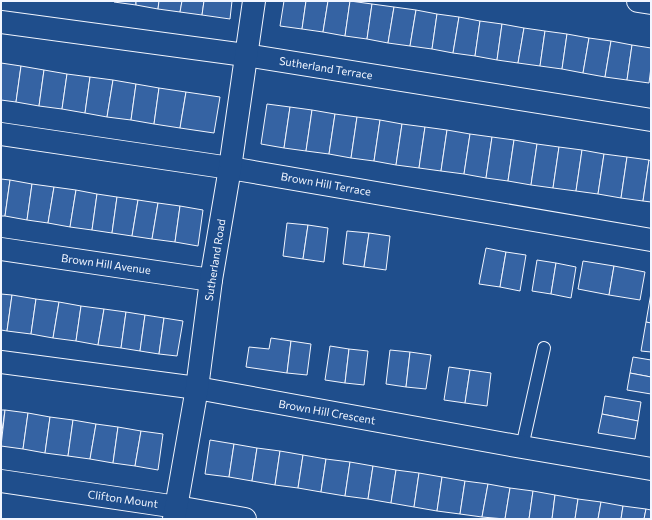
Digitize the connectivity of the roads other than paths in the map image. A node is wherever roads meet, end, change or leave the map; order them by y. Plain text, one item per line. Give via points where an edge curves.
1 (254, 1) edge
2 (638, 1) edge
3 (651, 3) edge
4 (1, 22) edge
5 (245, 55) junction
6 (651, 120) edge
7 (1, 134) edge
8 (230, 168) junction
9 (651, 240) edge
10 (1, 249) edge
11 (211, 280) junction
12 (544, 348) dead end
13 (1, 362) edge
14 (197, 388) junction
15 (522, 447) junction
16 (651, 469) edge
17 (1, 481) edge
18 (175, 513) edge
19 (245, 519) edge

1 - 5 street, Sutherland Road
2 - 3 street
4 - 5 street, Sutherland Terrace
5 - 6 street, Sutherland Terrace
5 - 8 street, Sutherland Road
7 - 8 street, Brown Hill Terrace
8 - 9 street, Brown Hill Terrace
8 - 11 street, Sutherland Road
10 - 11 street, Brown Hill Avenue
11 - 14 street, Sutherland Road
12 - 15 lane
13 - 14 street, Brown Hill Crescent
14 - 15 street, Brown Hill Crescent
14 - 18 street, Sutherland Road
15 - 16 street, Brown Hill Crescent
17 - 18 street, Clifton Mount
18 - 19 street, Clifton Mount

